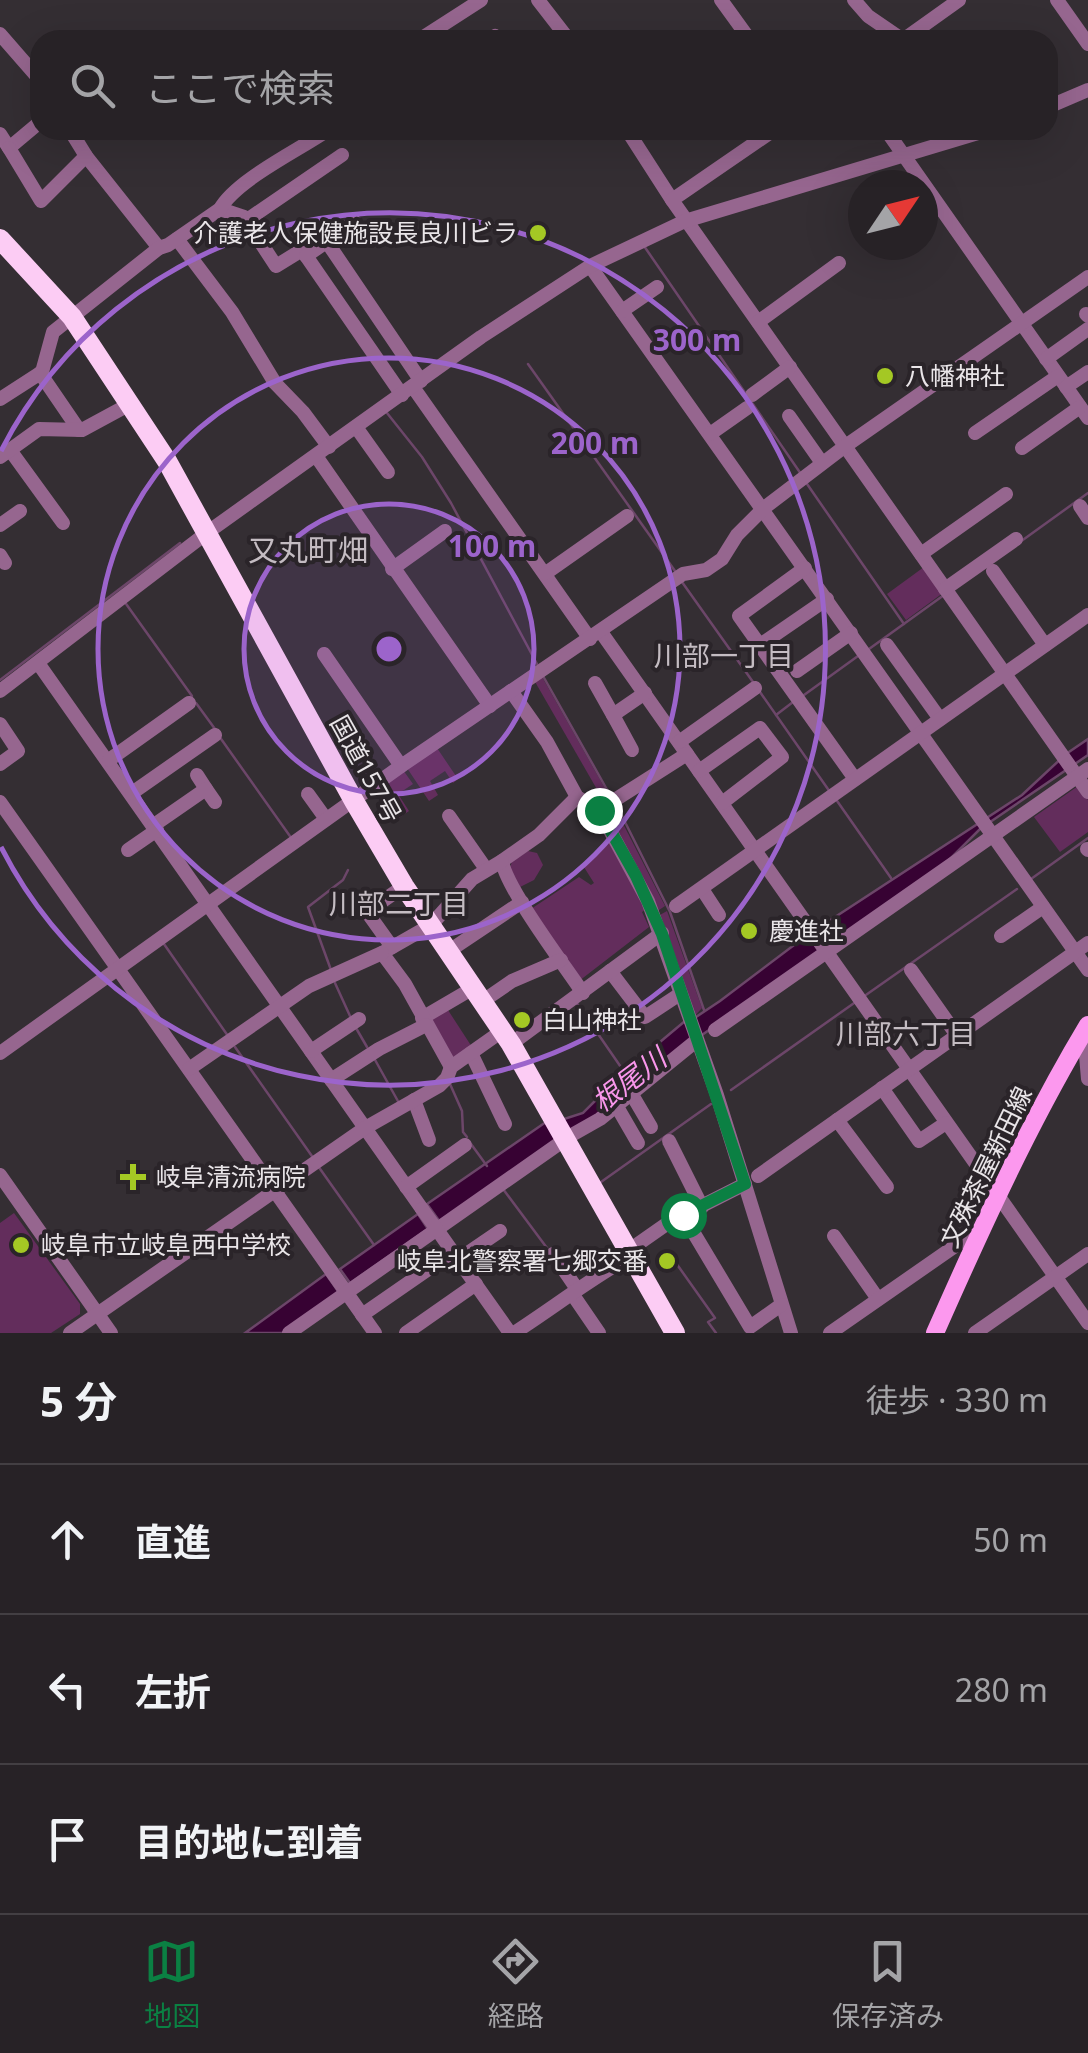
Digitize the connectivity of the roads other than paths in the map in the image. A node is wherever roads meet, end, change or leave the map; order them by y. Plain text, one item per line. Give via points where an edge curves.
1 (480, 0) edge
2 (538, 0) edge
3 (720, 0) edge
4 (854, 0) edge
5 (929, 0) edge
6 (959, 0) edge
7 (1057, 0) edge
8 (944, 10) junction
9 (434, 30) edge
10 (560, 30) edge
11 (742, 30) edge
12 (888, 30) edge
13 (919, 30) edge
14 (0, 34) edge
15 (1086, 36) edge
16 (30, 68) edge
17 (1088, 90) edge
18 (1058, 103) edge
19 (30, 130) edge
20 (0, 134) edge
21 (76, 140) edge
22 (313, 140) edge
23 (634, 140) edge
24 (759, 140) edge
25 (893, 140) edge
26 (958, 140) edge
27 (9, 148) junction
28 (86, 156) junction
29 (342, 156) dead end
30 (906, 157) junction
31 (672, 200) junction
32 (220, 208) junction
33 (246, 220) junction
34 (685, 221) junction
35 (355, 222) dead end
36 (177, 239) junction
37 (0, 240) edge
38 (328, 242) junction
39 (159, 248) junction
40 (306, 256) junction
41 (840, 263) dead end
42 (590, 266) junction
43 (1088, 277) edge
44 (657, 287) dead end
45 (622, 311) junction
46 (72, 317) junction
47 (1088, 319) edge
48 (758, 322) junction
49 (1021, 323) junction
50 (1046, 358) junction
51 (790, 367) junction
52 (1088, 372) edge
53 (40, 373) junction
54 (1062, 382) junction
55 (412, 388) junction
56 (0, 399) edge
57 (130, 404) junction
58 (1084, 412) edge
59 (789, 416) dead end
60 (356, 427) junction
61 (79, 430) junction
62 (975, 433) dead end
63 (710, 434) junction
64 (844, 448) junction
65 (1022, 448) dead end
66 (4, 449) edge
67 (322, 451) junction
68 (822, 464) junction
69 (388, 472) dead end
70 (1006, 494) dead end
71 (764, 508) junction
72 (20, 510) dead end
73 (627, 516) dead end
74 (63, 523) dead end
75 (0, 525) edge
76 (445, 531) dead end
77 (208, 532) junction
78 (1016, 539) dead end
79 (921, 554) junction
80 (805, 568) junction
81 (392, 569) junction
82 (993, 571) dead end
83 (546, 573) junction
84 (945, 589) junction
85 (827, 599) junction
86 (1088, 615) edge
87 (850, 633) junction
88 (596, 635) junction
89 (888, 644) dead end
90 (760, 645) junction
91 (1045, 645) junction
92 (324, 654) dead end
93 (38, 662) junction
94 (797, 670) dead end
95 (1004, 674) junction
96 (596, 683) dead end
97 (755, 688) dead end
98 (0, 691) edge
99 (511, 691) junction
100 (644, 693) junction
101 (189, 703) dead end
102 (490, 706) junction
103 (613, 715) junction
104 (940, 718) junction
105 (0, 724) edge
106 (921, 732) junction
107 (215, 736) dead end
108 (683, 748) junction
109 (632, 750) dead end
110 (109, 760) junction
111 (0, 764) edge
112 (401, 766) junction
113 (699, 771) junction
114 (1079, 772) edge
115 (196, 775) dead end
116 (855, 779) junction
117 (1088, 792) edge
118 (132, 793) junction
119 (308, 794) dead end
120 (578, 797) junction
121 (354, 801) junction
122 (0, 802) edge
123 (722, 803) junction
124 (599, 810) junction
125 (449, 816) dead end
126 (326, 819) junction
127 (156, 827) junction
128 (986, 827) junction
129 (128, 850) dead end
130 (754, 850) junction
131 (502, 861) junction
132 (486, 869) junction
133 (404, 886) junction
134 (702, 888) junction
135 (522, 902) junction
136 (209, 906) junction
137 (676, 906) dead end
138 (1043, 907) junction
139 (720, 915) dead end
140 (431, 925) junction
141 (662, 934) junction
142 (1001, 936) dead end
143 (1082, 947) edge
144 (387, 950) junction
145 (449, 951) junction
146 (826, 952) junction
147 (561, 960) junction
148 (119, 970) junction
149 (911, 970) dead end
150 (1088, 970) edge
151 (610, 972) junction
152 (583, 992) junction
153 (479, 994) junction
154 (680, 994) junction
155 (280, 1006) junction
156 (359, 1019) dead end
157 (424, 1022) junction
158 (1086, 1029) edge
159 (715, 1030) dead end
160 (956, 1034) junction
161 (506, 1038) junction
162 (696, 1040) junction
163 (311, 1051) junction
164 (0, 1053) edge
165 (471, 1053) junction
166 (452, 1067) junction
167 (189, 1069) junction
168 (908, 1070) junction
169 (1088, 1079) edge
170 (331, 1080) junction
171 (882, 1088) junction
172 (631, 1093) junction
173 (414, 1100) junction
174 (616, 1105) junction
175 (837, 1120) junction
176 (946, 1123) junction
177 (505, 1124) dead end
178 (651, 1127) dead end
179 (365, 1128) junction
180 (561, 1132) junction
181 (428, 1140) dead end
182 (669, 1141) dead end
183 (638, 1143) dead end
184 (465, 1145) dead end
185 (0, 1175) edge
186 (751, 1180) junction
187 (887, 1186) dead end
188 (406, 1187) junction
189 (274, 1190) junction
190 (999, 1196) junction
191 (702, 1206) junction
192 (683, 1215) junction
193 (982, 1227) junction
194 (500, 1231) dead end
195 (834, 1236) dead end
196 (552, 1254) dead end
197 (630, 1254) junction
198 (1088, 1254) edge
199 (456, 1256) junction
200 (1056, 1276) junction
201 (476, 1284) junction
202 (345, 1291) junction
203 (575, 1292) junction
204 (878, 1299) junction
205 (782, 1305) junction
206 (97, 1314) junction
207 (362, 1315) junction
208 (1088, 1323) edge
209 (70, 1333) edge
210 (112, 1333) edge
211 (290, 1333) edge
212 (375, 1333) edge
213 (406, 1333) edge
214 (512, 1333) edge
215 (598, 1333) edge
216 (675, 1333) edge
217 (791, 1333) edge
218 (830, 1333) edge
219 (935, 1333) edge
220 (974, 1333) edge

1 - 9 street
2 - 10 street
3 - 11 street
4 - 12 street
5 - 8 street
6 - 8 street
7 - 15 street
8 - 13 street
14 - 16 street
17 - 18 street
19 - 27 street
20 - 27 street
21 - 28 street
22 - 32 street
23 - 31 street
24 - 31 street
25 - 30 street
26 - 30 street
27 - 28 street via 41,201
28 - 39 street
29 - 33 street
30 - 34 street
30 - 49 street
31 - 34 street
32 - 33 street
32 - 36 street
33 - 40 street via 276,266 300,249
34 - 42 street
34 - 48 street
35 - 38 street
36 - 39 street
36 - 67 street via 275,384 303,412
37 - 46 highway, 国道157号
38 - 40 street
38 - 55 street
39 - 46 street
40 - 55 street
41 - 48 street
42 - 45 street
42 - 55 street
43 - 49 street
44 - 45 street
45 - 63 street
46 - 53 street via 53,332
46 - 57 highway, 国道157号
47 - 50 street
48 - 51 street
49 - 50 street
49 - 64 street
50 - 54 street
51 - 63 street
51 - 64 street
52 - 54 street
53 - 56 street
53 - 61 street
54 - 58 street
54 - 62 street
55 - 60 street
55 - 83 street
57 - 61 street
57 - 77 highway, 国道157号
58 - 65 street
59 - 68 street
60 - 67 street
60 - 69 street
61 - 66 street via 40,430
63 - 71 street
64 - 68 street
64 - 79 street
66 - 74 street
67 - 77 street
67 - 81 street
68 - 71 street
70 - 79 street
71 - 80 street
71 - 88 street via 722,560 683,574
72 - 75 street
73 - 83 street
76 - 81 street
77 - 93 street
77 - 121 highway, 国道157号
78 - 84 street
79 - 84 street
80 - 85 street
80 - 90 street via 739,616
81 - 102 street
82 - 91 street
83 - 88 street
84 - 95 street
85 - 87 street
85 - 90 street
86 - 91 street
87 - 94 street
87 - 106 street
88 - 99 street
88 - 100 street
89 - 104 street
90 - 116 street
91 - 95 street
92 - 112 street
93 - 98 street
93 - 110 street
95 - 104 street
95 - 114 street
96 - 103 street
97 - 108 street
99 - 102 street
99 - 120 street
100 - 103 street
100 - 108 street
101 - 110 street via 169,710
102 - 112 street
103 - 109 street
104 - 106 street
105 - 111 street via 18,751
106 - 116 street
106 - 128 street
107 - 118 street
108 - 113 street
108 - 124 street
110 - 118 street
112 - 121 street
113 - 123 street
113 - 123 street via 760,728 782,757
114 - 117 street
114 - 128 street
115 - 127 street via 210,795
116 - 130 street
118 - 127 street
119 - 126 street
120 - 124 street
120 - 131 street
121 - 126 street
121 - 133 highway, 国道157号
122 - 148 street
123 - 130 street
124 - 141 street
125 - 132 street
126 - 136 street
127 - 129 street
127 - 136 street
128 - 138 street
128 - 146 street
130 - 134 street
130 - 146 street
131 - 132 street
131 - 135 street
132 - 140 street
133 - 140 highway, 国道157号
133 - 144 street via 368,912
134 - 137 street
134 - 139 street
135 - 145 street
135 - 147 street
136 - 148 street
136 - 155 street
138 - 142 street
138 - 143 street
140 - 144 street
140 - 145 highway, 国道157号
141 - 151 street
141 - 154 street
143 - 150 street
143 - 160 street
144 - 155 street
144 - 157 street
145 - 153 highway, 国道157号
146 - 159 street
146 - 168 street
147 - 152 street
147 - 153 street
148 - 164 street
148 - 167 street
149 - 160 street
151 - 152 street
151 - 154 street via 645,1017
152 - 161 street
153 - 157 street
153 - 161 highway, 国道157号
154 - 162 street
155 - 163 street
155 - 167 street
156 - 163 street
157 - 166 street
157 - 170 street
158 - 169 street
158 - 190 main road, 文殊茶屋新田線
160 - 168 street
161 - 165 street
161 - 180 highway, 国道157号
162 - 172 street
162 - 186 street
163 - 170 street
165 - 166 street
165 - 177 street
166 - 173 street via 439,1086
167 - 189 street
168 - 171 street
168 - 176 street
170 - 179 street
171 - 175 street
171 - 176 street via 919,1142
172 - 174 street
172 - 178 street
173 - 179 street
173 - 181 street
174 - 180 street via 591,1125
174 - 183 street
175 - 186 street
175 - 187 street
176 - 190 street
179 - 188 street
179 - 189 street
180 - 197 highway, 国道157号
180 - 202 street via 501,1185
182 - 191 street
184 - 188 street
185 - 206 street
186 - 191 street
186 - 205 street
188 - 199 street, bridge
189 - 202 street
189 - 206 street
190 - 193 main road, 文殊茶屋新田線
190 - 200 street
191 - 192 street
192 - 197 street
192 - 205 street via 750,1327
193 - 204 street
193 - 219 main road, 文殊茶屋新田線
194 - 199 street
195 - 204 street
196 - 203 street
197 - 203 street
197 - 216 highway, 国道157号
198 - 200 street
199 - 201 street
199 - 207 street
200 - 208 street
200 - 220 street
201 - 213 street
201 - 214 street
202 - 207 street
202 - 211 street
203 - 214 street
203 - 215 street
204 - 218 street
205 - 217 street
206 - 209 street
206 - 210 street
207 - 212 street

